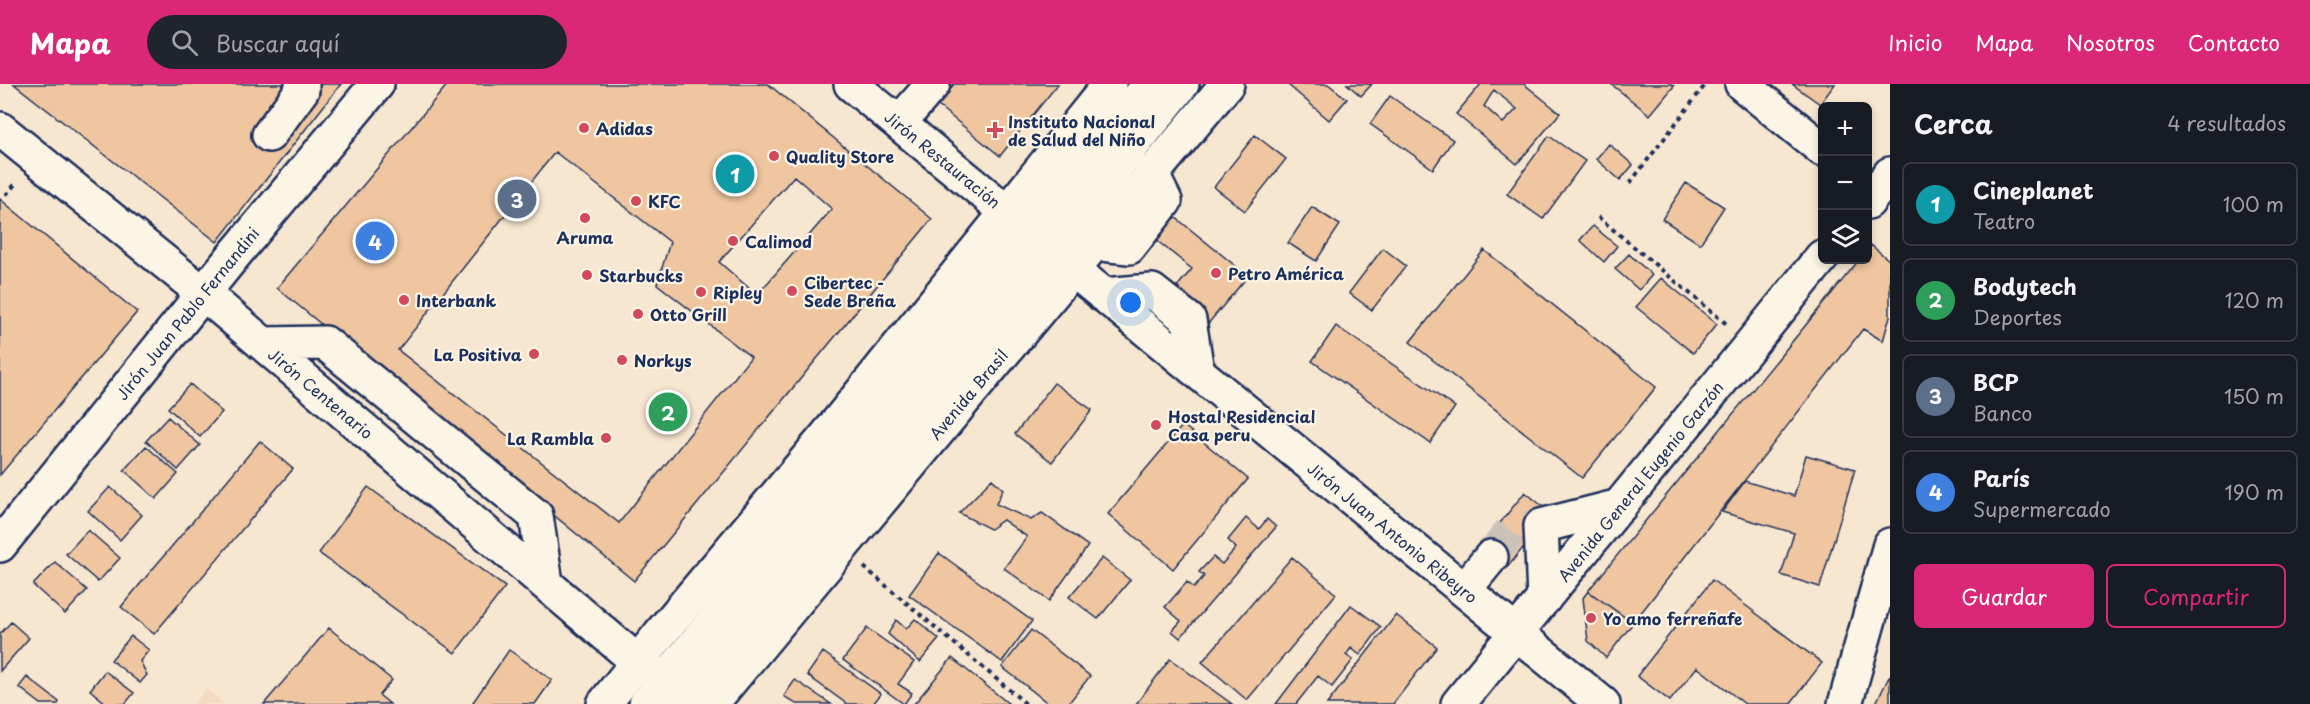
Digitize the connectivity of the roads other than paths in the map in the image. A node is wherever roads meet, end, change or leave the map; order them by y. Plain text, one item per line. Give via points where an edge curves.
1 (302, 84) edge
2 (377, 84) edge
3 (851, 84) edge
4 (933, 84) edge
5 (1110, 84) edge
6 (1150, 84) edge
7 (1182, 84) edge
8 (1227, 84) edge
9 (1742, 84) edge
10 (1198, 120) junction
11 (899, 123) junction
12 (0, 129) edge
13 (269, 135) dead end
14 (1818, 146) edge
15 (1114, 168) junction
16 (1151, 173) junction
17 (1007, 212) junction
18 (1093, 243) junction
19 (1129, 247) junction
20 (1818, 262) edge
21 (1071, 268) junction
22 (1152, 291) junction
23 (203, 293) junction
24 (1103, 295) junction
25 (1049, 296) junction
26 (996, 316) junction
27 (263, 344) junction
28 (1197, 371) junction
29 (1620, 506) junction
30 (0, 545) edge
31 (1890, 545) edge
32 (1491, 557) tunnel mouth
33 (546, 583) junction
34 (1464, 590) junction
35 (1544, 599) junction
36 (1516, 633) junction
37 (639, 662) junction
38 (679, 699) edge
39 (604, 704) edge
40 (1458, 704) edge
41 (1603, 704) edge
42 (1845, 704) edge

1 - 13 street via 302,90
2 - 23 street, Jirón Juan Pablo Fernandini
3 - 11 street, Jirón Restauración
4 - 11 street
5 - 17 street
6 - 38 street
7 - 15 street, Avenida Brasil
8 - 10 street, Avenida Brasil
9 - 14 street
10 - 15 street
10 - 16 street, Avenida Brasil
11 - 17 street, Jirón Restauración
12 - 23 street, Jirón Centenario
15 - 26 street, Avenida Brasil
16 - 18 street, Avenida Brasil
16 - 19 street via 1165,201
17 - 37 street
18 - 19 street
18 - 21 street, Avenida Brasil
19 - 22 street
20 - 29 street, Avenida General Eugenio Garzón
21 - 24 street, Jirón Juan Antonio Ribeyro
21 - 25 street, Avenida Brasil
22 - 24 street
22 - 28 street via 1189,320
23 - 27 street, Jirón Centenario
23 - 30 street, Jirón Juan Pablo Fernandini
24 - 28 street, Jirón Juan Antonio Ribeyro
25 - 26 street
25 - 38 street, Avenida Brasil via 841,547
26 - 38 street, Avenida Brasil
27 - 33 street, Jirón Centenario
27 - 33 street via 325,343 536,516
28 - 34 street, Jirón Juan Antonio Ribeyro
29 - 35 street, Avenida General Eugenio Garzón
29 - 35 street via 1540,526
31 - 42 street
32 - 34 street
33 - 37 street, Jirón Centenario
34 - 36 street, Jirón Juan Antonio Ribeyro
35 - 36 street, Avenida General Eugenio Garzón
36 - 40 street, Avenida General Eugenio Garzón
36 - 41 street, Jirón Juan Antonio Ribeyro
37 - 38 street, Jirón Centenario
37 - 39 street

